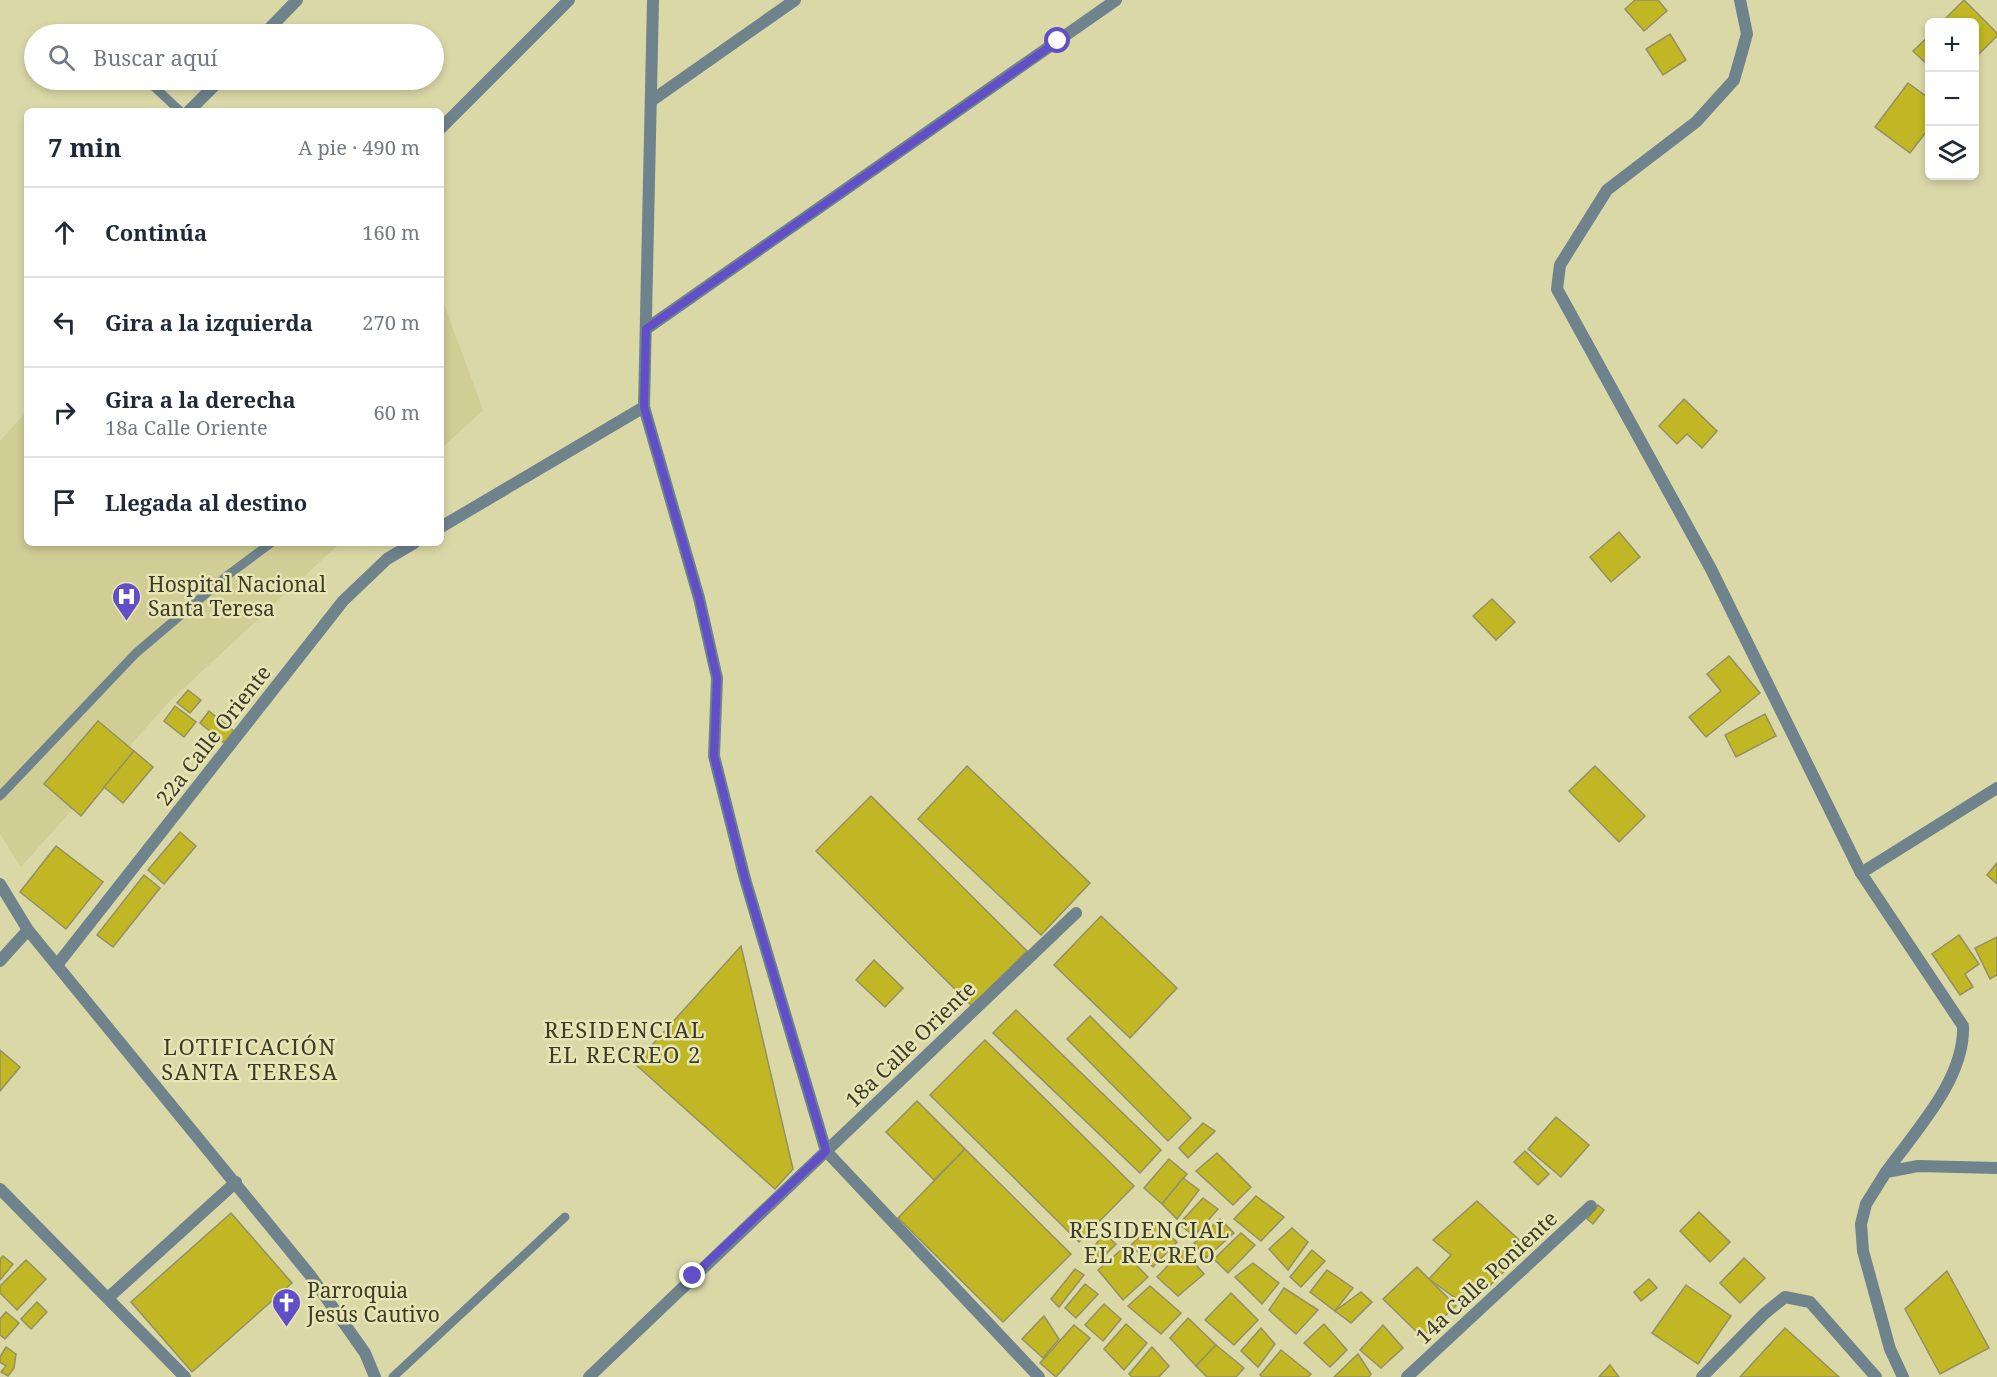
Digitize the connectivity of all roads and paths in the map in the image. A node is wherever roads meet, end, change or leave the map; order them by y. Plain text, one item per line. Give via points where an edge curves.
1 (297, 0) edge
2 (569, 0) edge
3 (653, 0) edge
4 (795, 0) edge
5 (1116, 0) edge
6 (1740, 0) edge
7 (274, 24) edge
8 (158, 90) edge
9 (210, 90) edge
10 (651, 101) junction
11 (177, 108) edge
12 (192, 108) edge
13 (444, 125) edge
14 (646, 329) junction
15 (644, 407) junction
16 (444, 525) edge
17 (267, 546) edge
18 (409, 546) edge
19 (1997, 788) edge
20 (0, 796) edge
21 (1861, 873) junction
22 (0, 885) edge
23 (1076, 913) dead end
24 (28, 930) junction
25 (0, 961) edge
26 (57, 965) junction
27 (826, 1151) junction
28 (1997, 1168) edge
29 (1886, 1172) junction
30 (236, 1182) junction
31 (0, 1189) edge
32 (1591, 1206) dead end
33 (565, 1217) dead end
34 (108, 1298) junction
35 (185, 1377) edge
36 (375, 1377) edge
37 (393, 1377) edge
38 (589, 1377) edge
39 (1039, 1377) edge
40 (1407, 1377) edge
41 (1702, 1377) edge
42 (1876, 1377) edge
43 (1903, 1377) edge

1 - 7 street
2 - 13 street
3 - 10 street
4 - 10 street
5 - 14 street
6 - 21 street via 1747,34 1734,80 1696,122 1607,190 1560,265 1557,289 1711,569
8 - 11 lane
9 - 12 street
10 - 14 street
14 - 15 street
15 - 16 street
15 - 27 street via 699,598 717,678 714,756 745,879
17 - 20 lane via 136,653
18 - 26 street, 22a Calle Oriente via 387,559 343,601
19 - 21 street
21 - 29 street via 1963,1026 1964,1047 1944,1088
22 - 24 street
23 - 27 street, 18a Calle Oriente
24 - 25 street
24 - 26 street
26 - 30 street
27 - 38 street, 18a Calle Oriente
27 - 39 street
28 - 29 street via 1918,1166
29 - 43 street via 1866,1204 1861,1224 1863,1251 1890,1349
30 - 34 street
30 - 36 street via 310,1275 365,1353
31 - 34 street
32 - 40 street, 14a Calle Poniente
33 - 37 lane
34 - 35 street
41 - 42 street via 1785,1298 1810,1302

